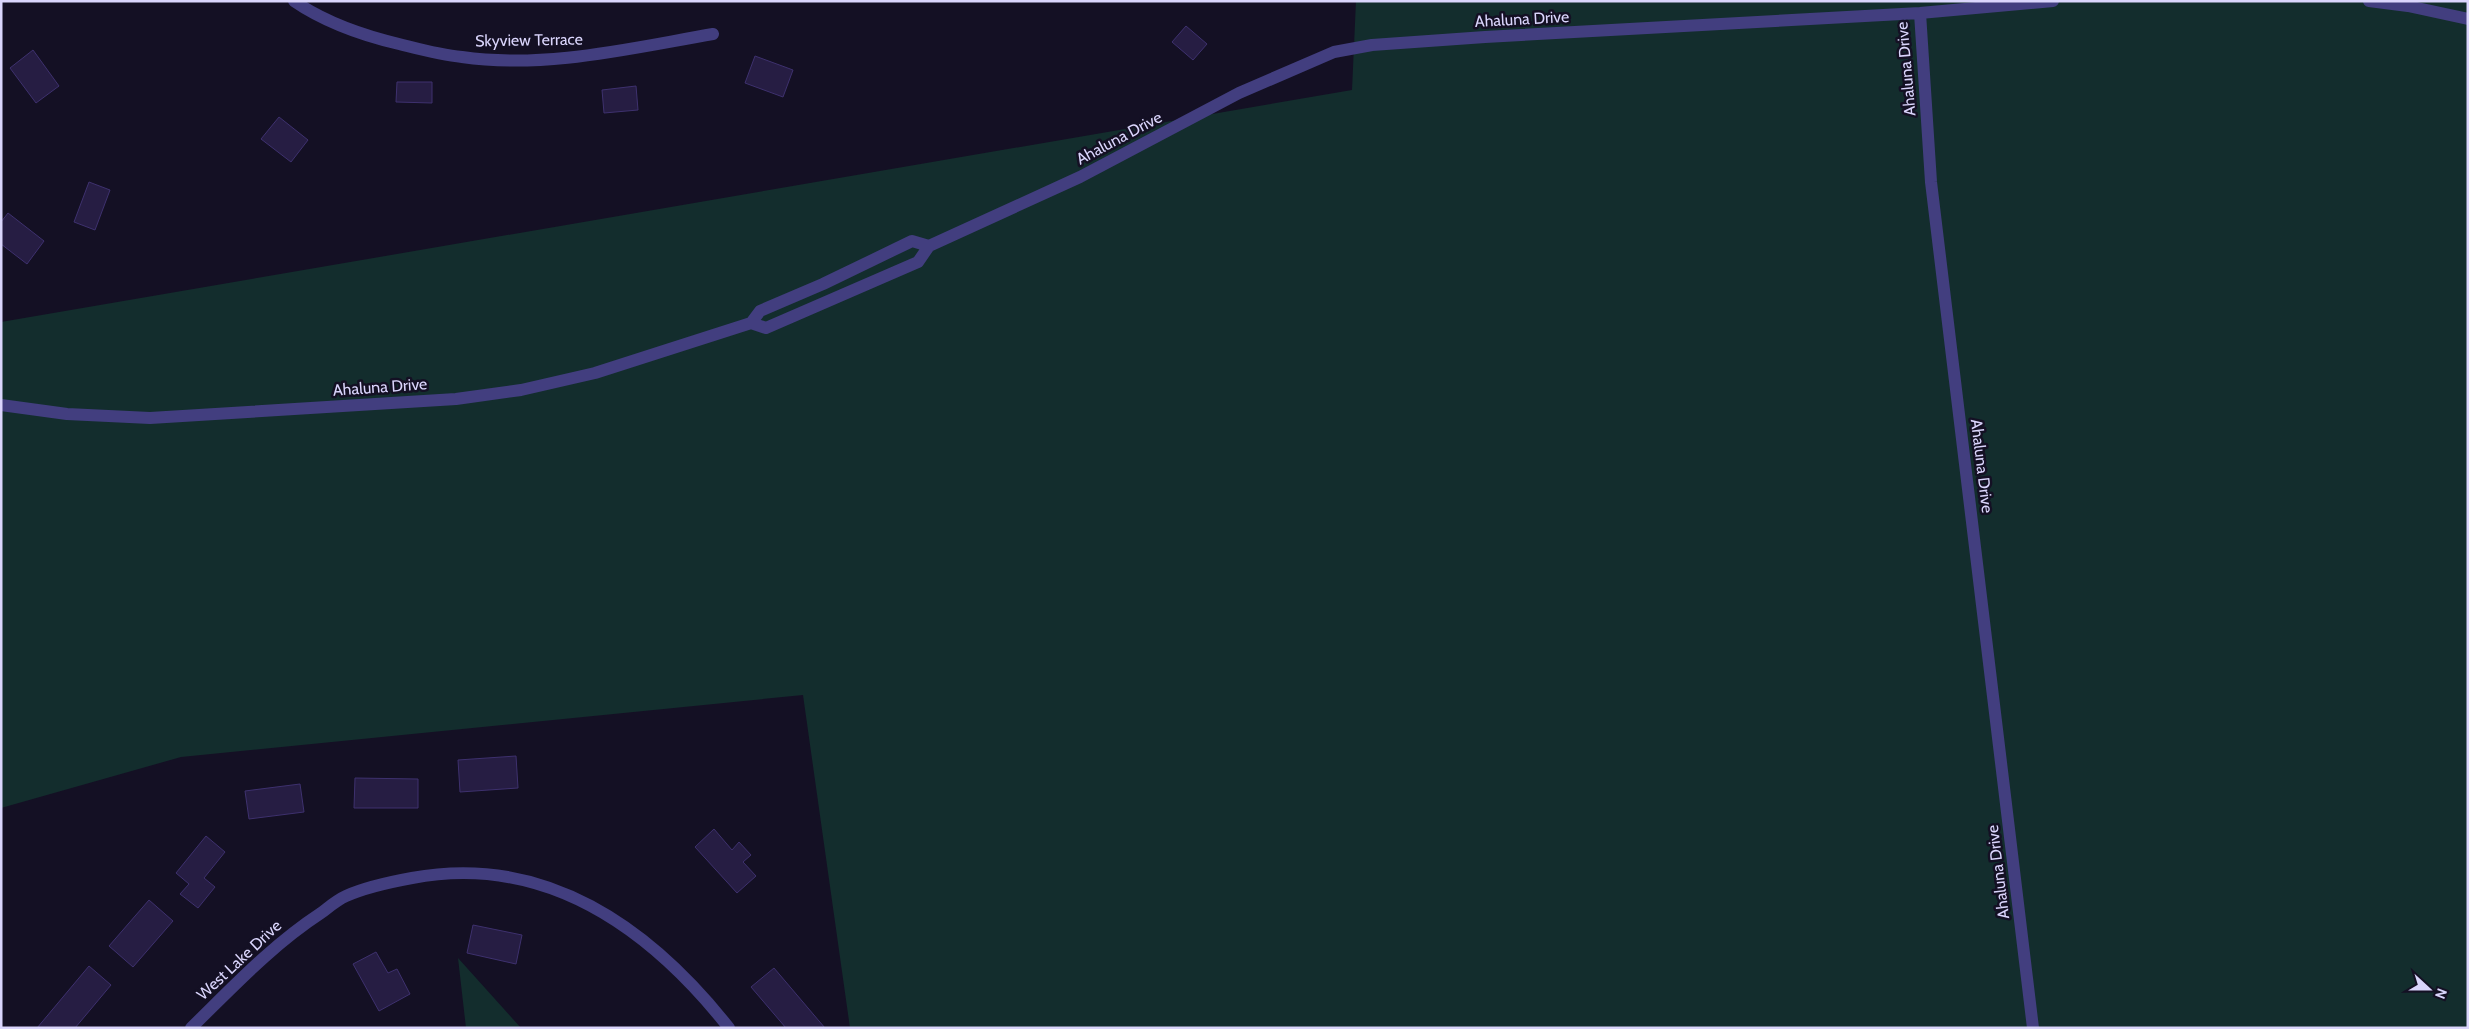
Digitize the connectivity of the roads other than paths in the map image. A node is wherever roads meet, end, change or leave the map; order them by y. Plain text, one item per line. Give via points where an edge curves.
1 (294, 1) edge
2 (2053, 1) edge
3 (2369, 1) edge
4 (1920, 13) junction
5 (2468, 19) edge
6 (714, 34) dead end
7 (929, 246) junction
8 (751, 323) junction
9 (1, 405) edge
10 (191, 1028) edge
11 (729, 1028) edge
12 (2034, 1028) edge

1 - 6 street, Skyview Terrace via 336,25 364,35 462,58 501,60 586,56
2 - 4 street
3 - 5 street
4 - 7 street, Ahaluna Drive via 1485,37 1372,45 1334,52 1239,93 1080,176
4 - 12 street, Ahaluna Drive via 1931,182
7 - 8 street, Ahaluna Drive via 912,241 760,311
7 - 8 street, Ahaluna Drive via 918,262 840,296 766,328
8 - 9 street, Ahaluna Drive via 595,373 521,390 456,398 150,418 67,414
10 - 11 street, West Lake Drive via 274,947 346,896 433,874 467,873 505,876 541,885 577,898 610,916 649,944 689,980

